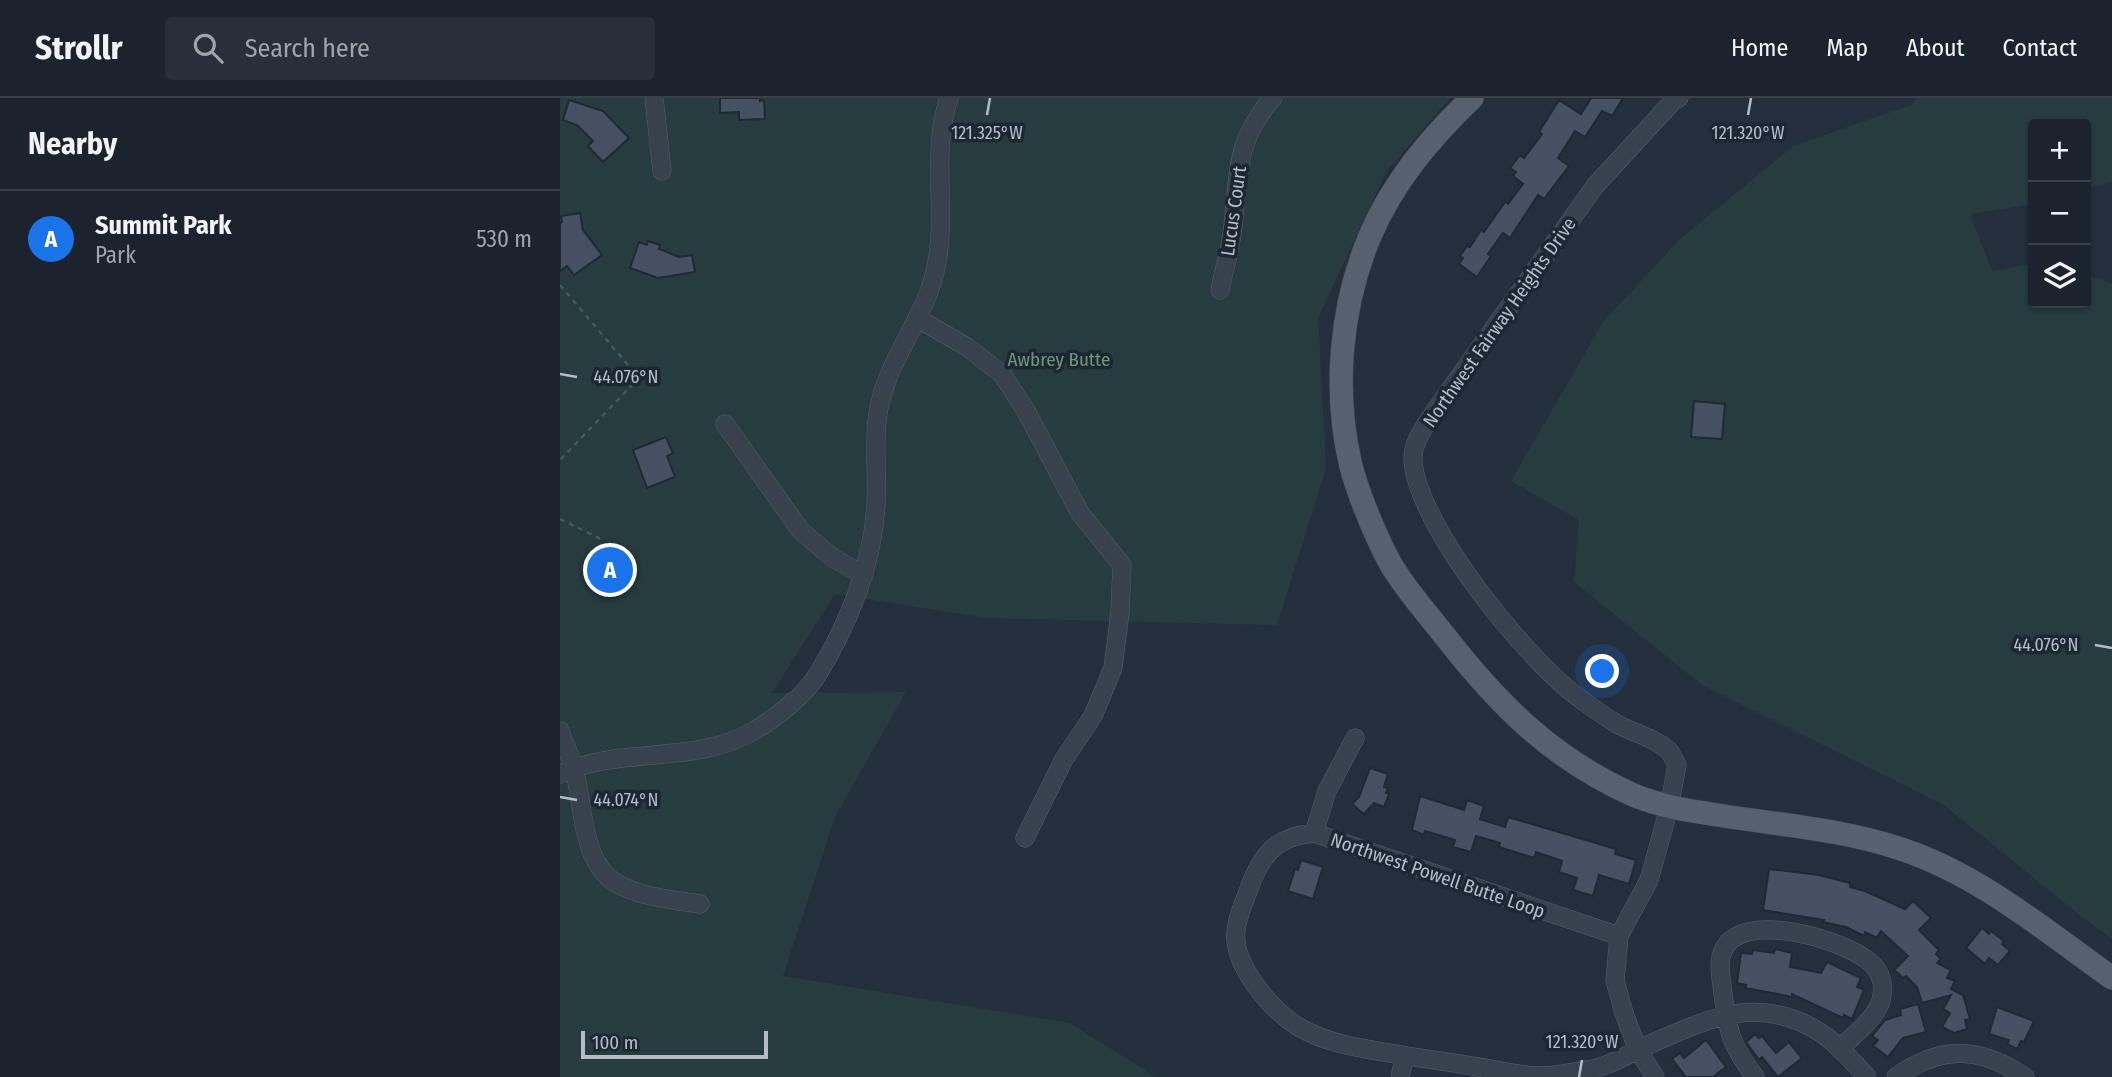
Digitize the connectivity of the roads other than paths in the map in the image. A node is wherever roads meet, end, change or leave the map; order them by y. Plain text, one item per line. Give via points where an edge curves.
1 (654, 98) edge
2 (948, 98) edge
3 (1273, 98) edge
4 (1472, 98) edge
5 (1679, 98) edge
6 (662, 171) dead end
7 (1220, 290) dead end
8 (917, 318) junction
9 (725, 424) dead end
10 (864, 575) junction
11 (560, 731) edge
12 (1355, 738) dead end
13 (567, 770) edge
14 (1669, 808) junction
15 (1314, 833) junction
16 (1025, 838) dead end
17 (700, 904) dead end
18 (1619, 936) junction
19 (2112, 978) edge
20 (1726, 1014) junction
21 (1840, 1049) junction
22 (1638, 1050) junction
23 (1405, 1055) junction
24 (1593, 1073) edge
25 (1400, 1077) edge
26 (1539, 1077) edge
27 (1655, 1077) edge
28 (1755, 1077) edge
29 (1867, 1077) edge
30 (1896, 1077) edge
31 (2025, 1077) edge

1 - 6 street
2 - 8 street via 939,140 936,267
3 - 7 street, Lucus Court via 1247,138 1238,166 1233,229
4 - 14 main road via 1421,151 1393,191 1370,236 1354,284 1344,334 1342,384 1351,468 1395,573 1481,682 1514,717 1561,753 1631,794
5 - 14 street, Northwest Fairway Heights Drive via 1595,186 1430,418 1416,441 1413,458 1423,501 1452,554 1531,653 1579,699 1669,751 1677,765
8 - 10 street via 881,400 873,541
8 - 16 street via 1002,374 1080,513 1122,565 1113,668 1093,716 1064,760
9 - 10 street via 801,531 833,558
10 - 13 street via 817,676 780,713 754,731 715,747 598,761
11 - 13 street
12 - 15 street via 1327,791
13 - 17 street via 598,868 624,888
14 - 18 street, Northwest Fairway Heights Drive via 1649,880
14 - 19 main road via 1841,834 1900,848 1968,877
15 - 18 street, Northwest Powell Butte Loop
15 - 23 street, Northwest Powell Butte Loop via 1283,840 1257,868 1235,933 1244,967 1277,1010 1313,1035
18 - 22 street via 1615,981
20 - 21 street, Northwest Powell Butte Loop via 1779,1015 1821,1033
20 - 21 street via 1720,966 1729,941 1754,930 1825,940 1867,959 1881,979 1879,1008
20 - 22 street, Northwest Powell Butte Loop
20 - 28 street via 1730,1039
21 - 29 street, Northwest Powell Butte Loop
22 - 24 street, Northwest Powell Butte Loop
22 - 27 street
23 - 25 street
23 - 26 street, Northwest Powell Butte Loop
24 - 26 street, Northwest Powell Butte Loop
30 - 31 street via 1932,1056 1957,1053 1980,1054

